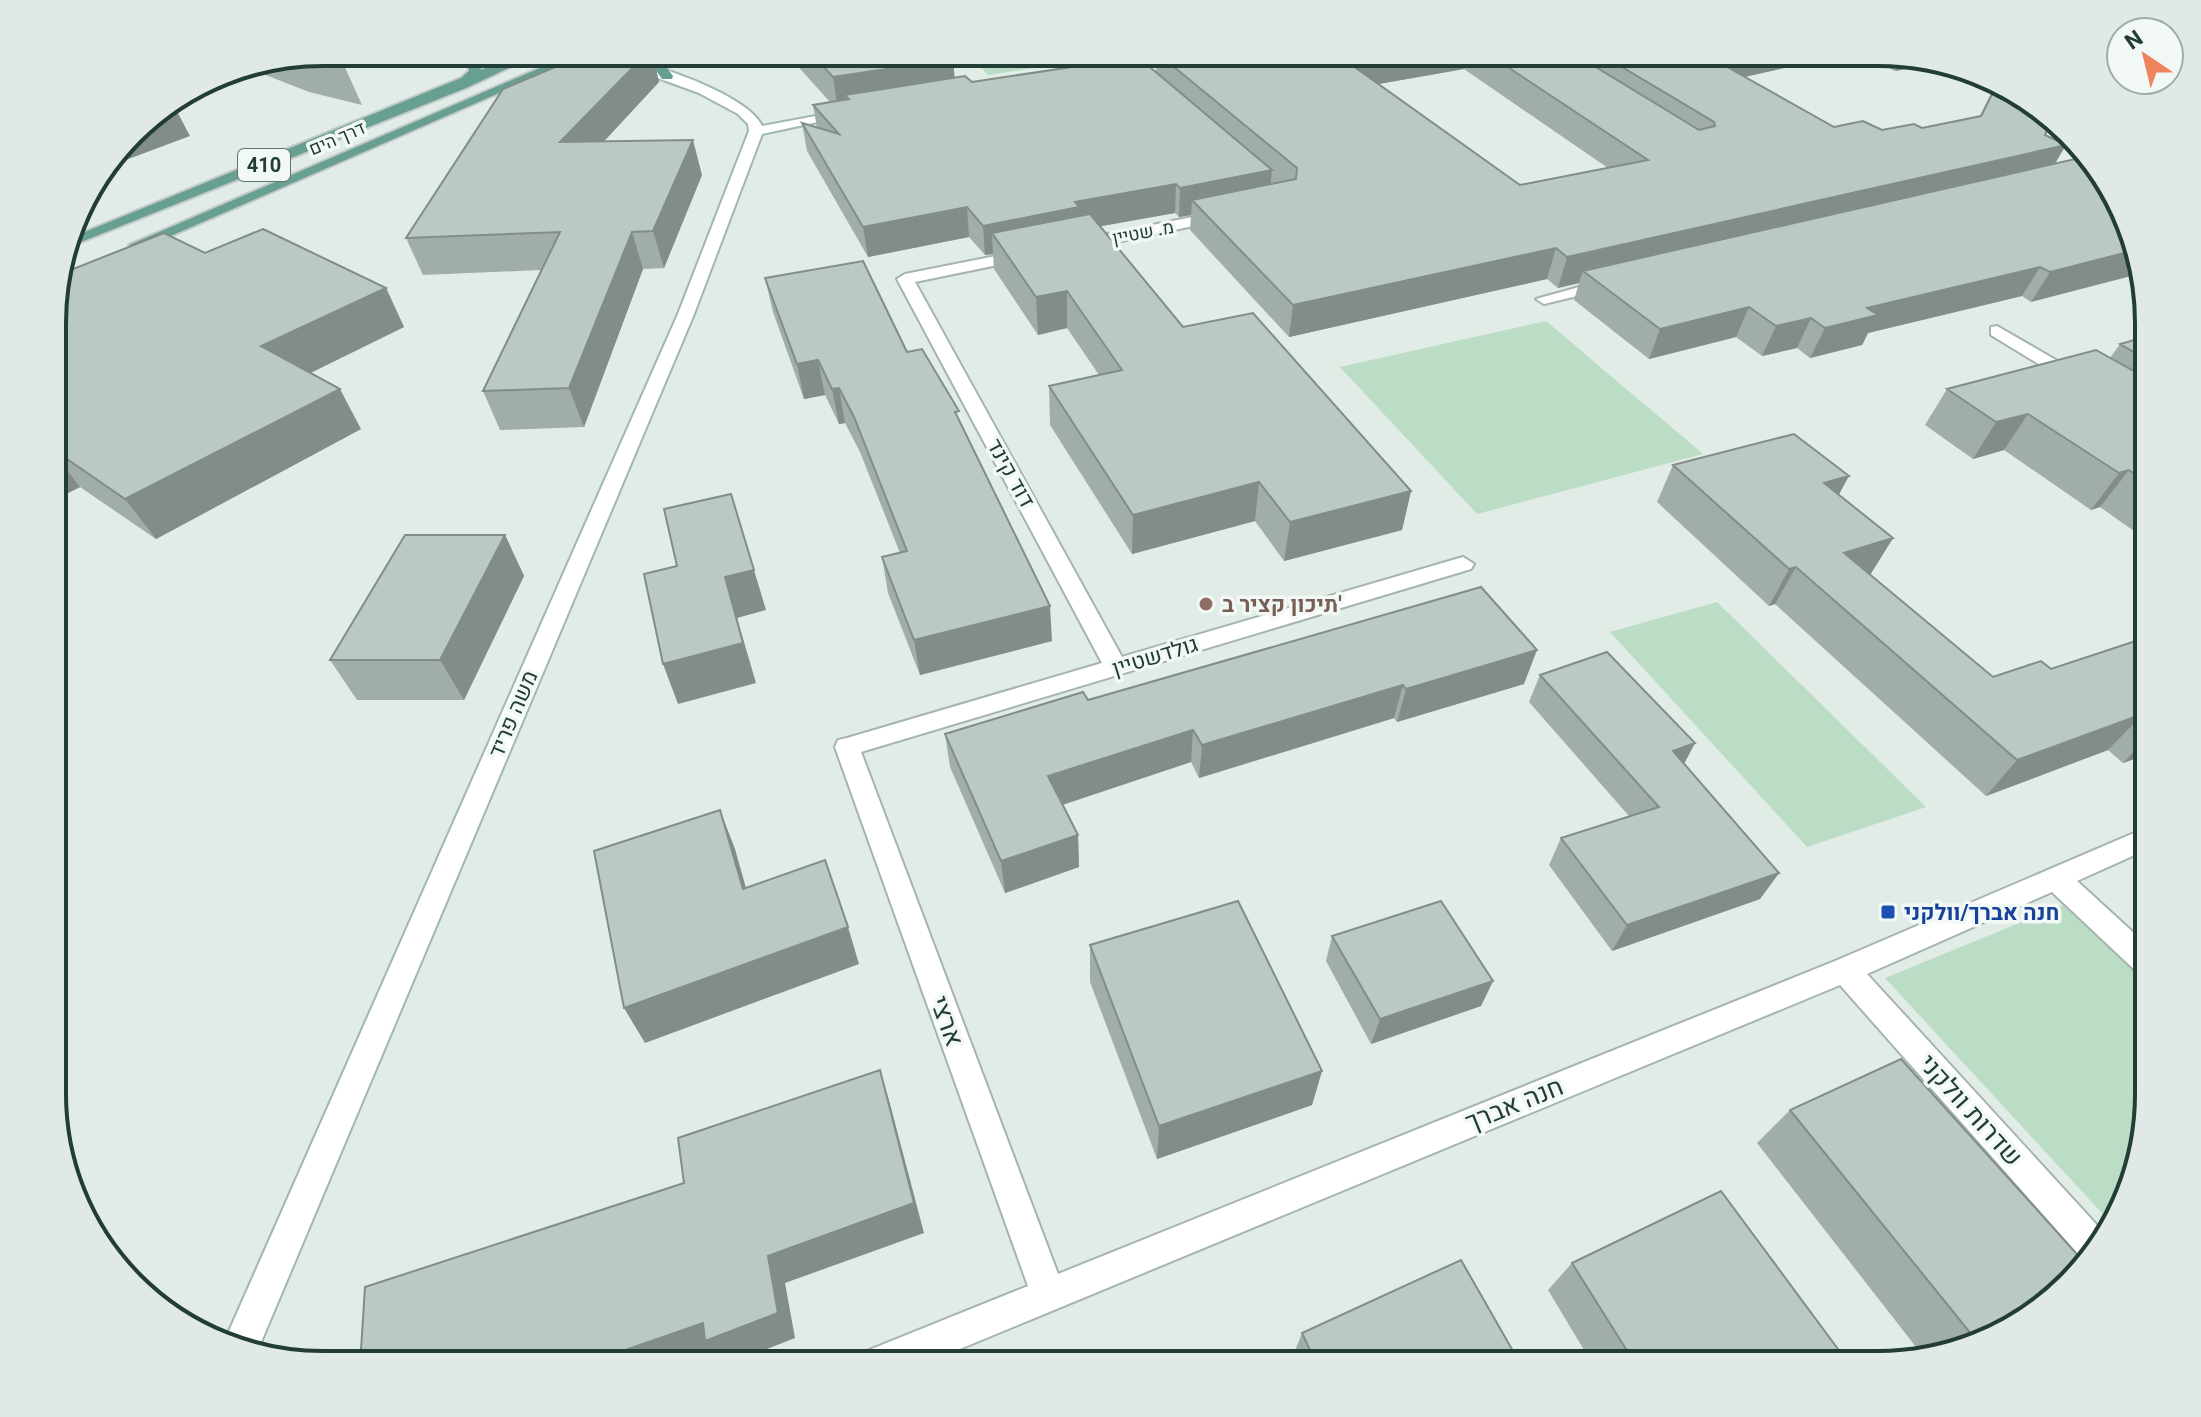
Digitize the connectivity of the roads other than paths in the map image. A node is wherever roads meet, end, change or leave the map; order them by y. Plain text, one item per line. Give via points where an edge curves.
1 (474, 66) edge
2 (503, 66) edge
3 (555, 66) edge
4 (578, 66) edge
5 (635, 66) edge
6 (660, 66) edge
7 (592, 70) edge
8 (667, 76) junction
9 (644, 84) edge
10 (461, 85) junction
11 (544, 86) edge
12 (710, 96) junction
13 (735, 104) junction
14 (459, 108) junction
15 (861, 112) edge
16 (815, 119) junction
17 (756, 131) junction
18 (1241, 212) edge
19 (80, 239) edge
20 (124, 251) edge
21 (905, 279) joint
22 (1620, 281) edge
23 (1544, 299) dead end
24 (1997, 331) dead end
25 (2085, 384) edge
26 (1463, 564) dead end
27 (1117, 668) junction
28 (847, 747) joint
29 (2134, 844) edge
30 (2054, 877) junction
31 (2134, 951) edge
32 (1845, 970) junction
33 (2089, 1241) edge
34 (1048, 1294) junction
35 (245, 1338) edge
36 (912, 1351) edge

1 - 10 main road via 475,72
2 - 10 main road, דרך הים / 410
3 - 14 main road, דרך הים / 410
4 - 7 street
5 - 8 street
6 - 8 main road
8 - 12 street
9 - 12 street
10 - 19 main road, דרך הים / 410
11 - 14 main road
12 - 13 street
13 - 16 street
13 - 17 street via 755,123
14 - 20 main road, דרך הים / 410
15 - 16 street
16 - 17 street
17 - 35 street, משה פריד via 686,314
18 - 21 street, מ. שטיין
21 - 27 street, דוד קינד
22 - 23 street
24 - 25 street
26 - 27 street, גולדשטיין
27 - 28 street, גולדשטיין
28 - 34 street, ארצי
29 - 30 street, חנה אברך
30 - 31 street
30 - 32 street, חנה אברך
32 - 33 street, שדרות וולקני
32 - 34 street, חנה אברך
34 - 36 street, חנה אברך

